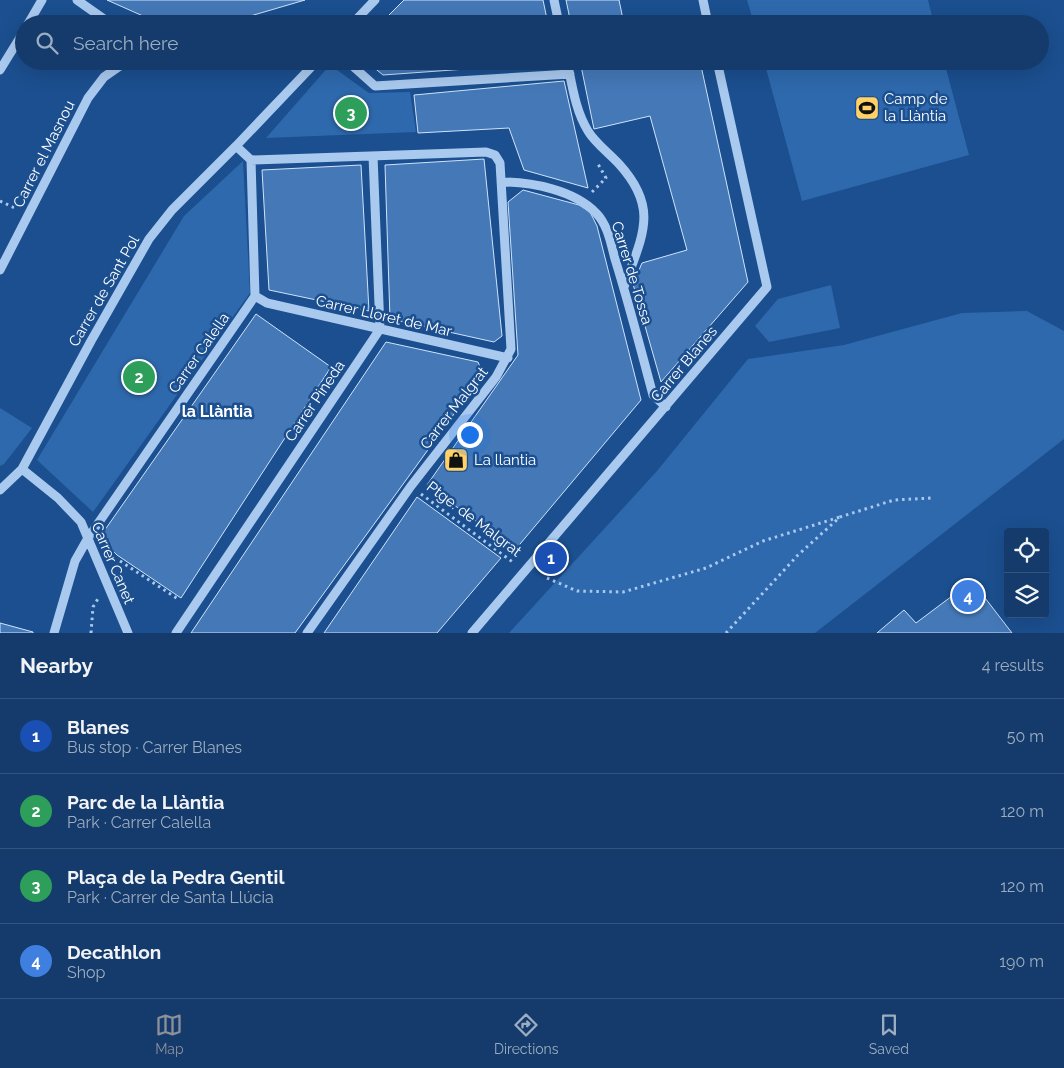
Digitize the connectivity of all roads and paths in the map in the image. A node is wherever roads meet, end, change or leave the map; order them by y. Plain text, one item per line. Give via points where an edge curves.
1 (42, 0) edge
2 (77, 0) edge
3 (375, 0) edge
4 (554, 0) edge
5 (703, 0) edge
6 (33, 15) edge
7 (98, 15) edge
8 (361, 15) edge
9 (557, 15) edge
10 (706, 15) edge
11 (15, 46) edge
12 (0, 70) edge
13 (113, 70) edge
14 (308, 70) edge
15 (357, 70) edge
16 (569, 70) edge
17 (719, 70) edge
18 (570, 74) junction
19 (236, 146) junction
20 (373, 156) junction
21 (595, 159) dead end
22 (251, 160) junction
23 (501, 182) junction
24 (592, 192) dead end
25 (0, 201) edge
26 (28, 214) junction
27 (0, 270) edge
28 (624, 288) junction
29 (255, 296) junction
30 (380, 329) junction
31 (508, 358) junction
32 (666, 407) junction
33 (22, 469) junction
34 (411, 486) junction
35 (0, 490) edge
36 (932, 498) dead end
37 (840, 517) junction
38 (88, 538) junction
39 (120, 561) dead end
40 (525, 571) junction
41 (547, 578) dead end
42 (108, 584) junction
43 (178, 599) dead end
44 (54, 633) edge
45 (91, 633) edge
46 (128, 633) edge
47 (176, 633) edge
48 (307, 633) edge
49 (472, 633) edge
50 (726, 633) edge

1 - 6 street
2 - 7 street
3 - 8 street
4 - 9 street
5 - 10 street
11 - 12 street
13 - 26 street, Carrer el Masnou via 104,76 88,98
14 - 19 street, Carrer de Sant Pol
15 - 18 street via 375,86
16 - 18 street
17 - 32 street, Carrer Blanes via 766,287
18 - 28 street via 580,116 589,133 633,180 642,196 645,214 642,233
19 - 22 street
19 - 33 street, Carrer de Sant Pol via 172,210 149,239
20 - 22 street
20 - 23 street, Carrer Malgrat via 486,152 495,155 500,163
20 - 30 street
21 - 24 path via 606,178
22 - 29 street
23 - 28 street, Carrer de Tossa via 522,182 581,200 598,214 606,227
23 - 31 street, Carrer Malgrat via 511,349
25 - 26 path
26 - 27 street, Carrer el Masnou
28 - 32 street, Carrer de Tossa via 653,395
29 - 30 street, Carrer Lloret de Mar via 267,303
29 - 38 street, Carrer Calella
30 - 31 street, Carrer Lloret de Mar
30 - 47 street, Carrer Pineda
31 - 34 street, Carrer Malgrat
32 - 40 street, Carrer Blanes
33 - 35 street, Carrer de Sant Pol
33 - 38 street, Carrer Canet via 58,498 80,522
34 - 40 path, Ptge. de Malgrat
34 - 48 street, Carrer Malgrat
36 - 37 path via 894,500
37 - 41 path via 763,541 706,568 623,592 578,591
37 - 50 path via 798,555
38 - 42 street, Carrer Canet
38 - 44 street, Carrer Calella via 75,561
39 - 43 path
40 - 49 street, Carrer Blanes
42 - 45 path via 93,607
42 - 46 street, Carrer Canet

